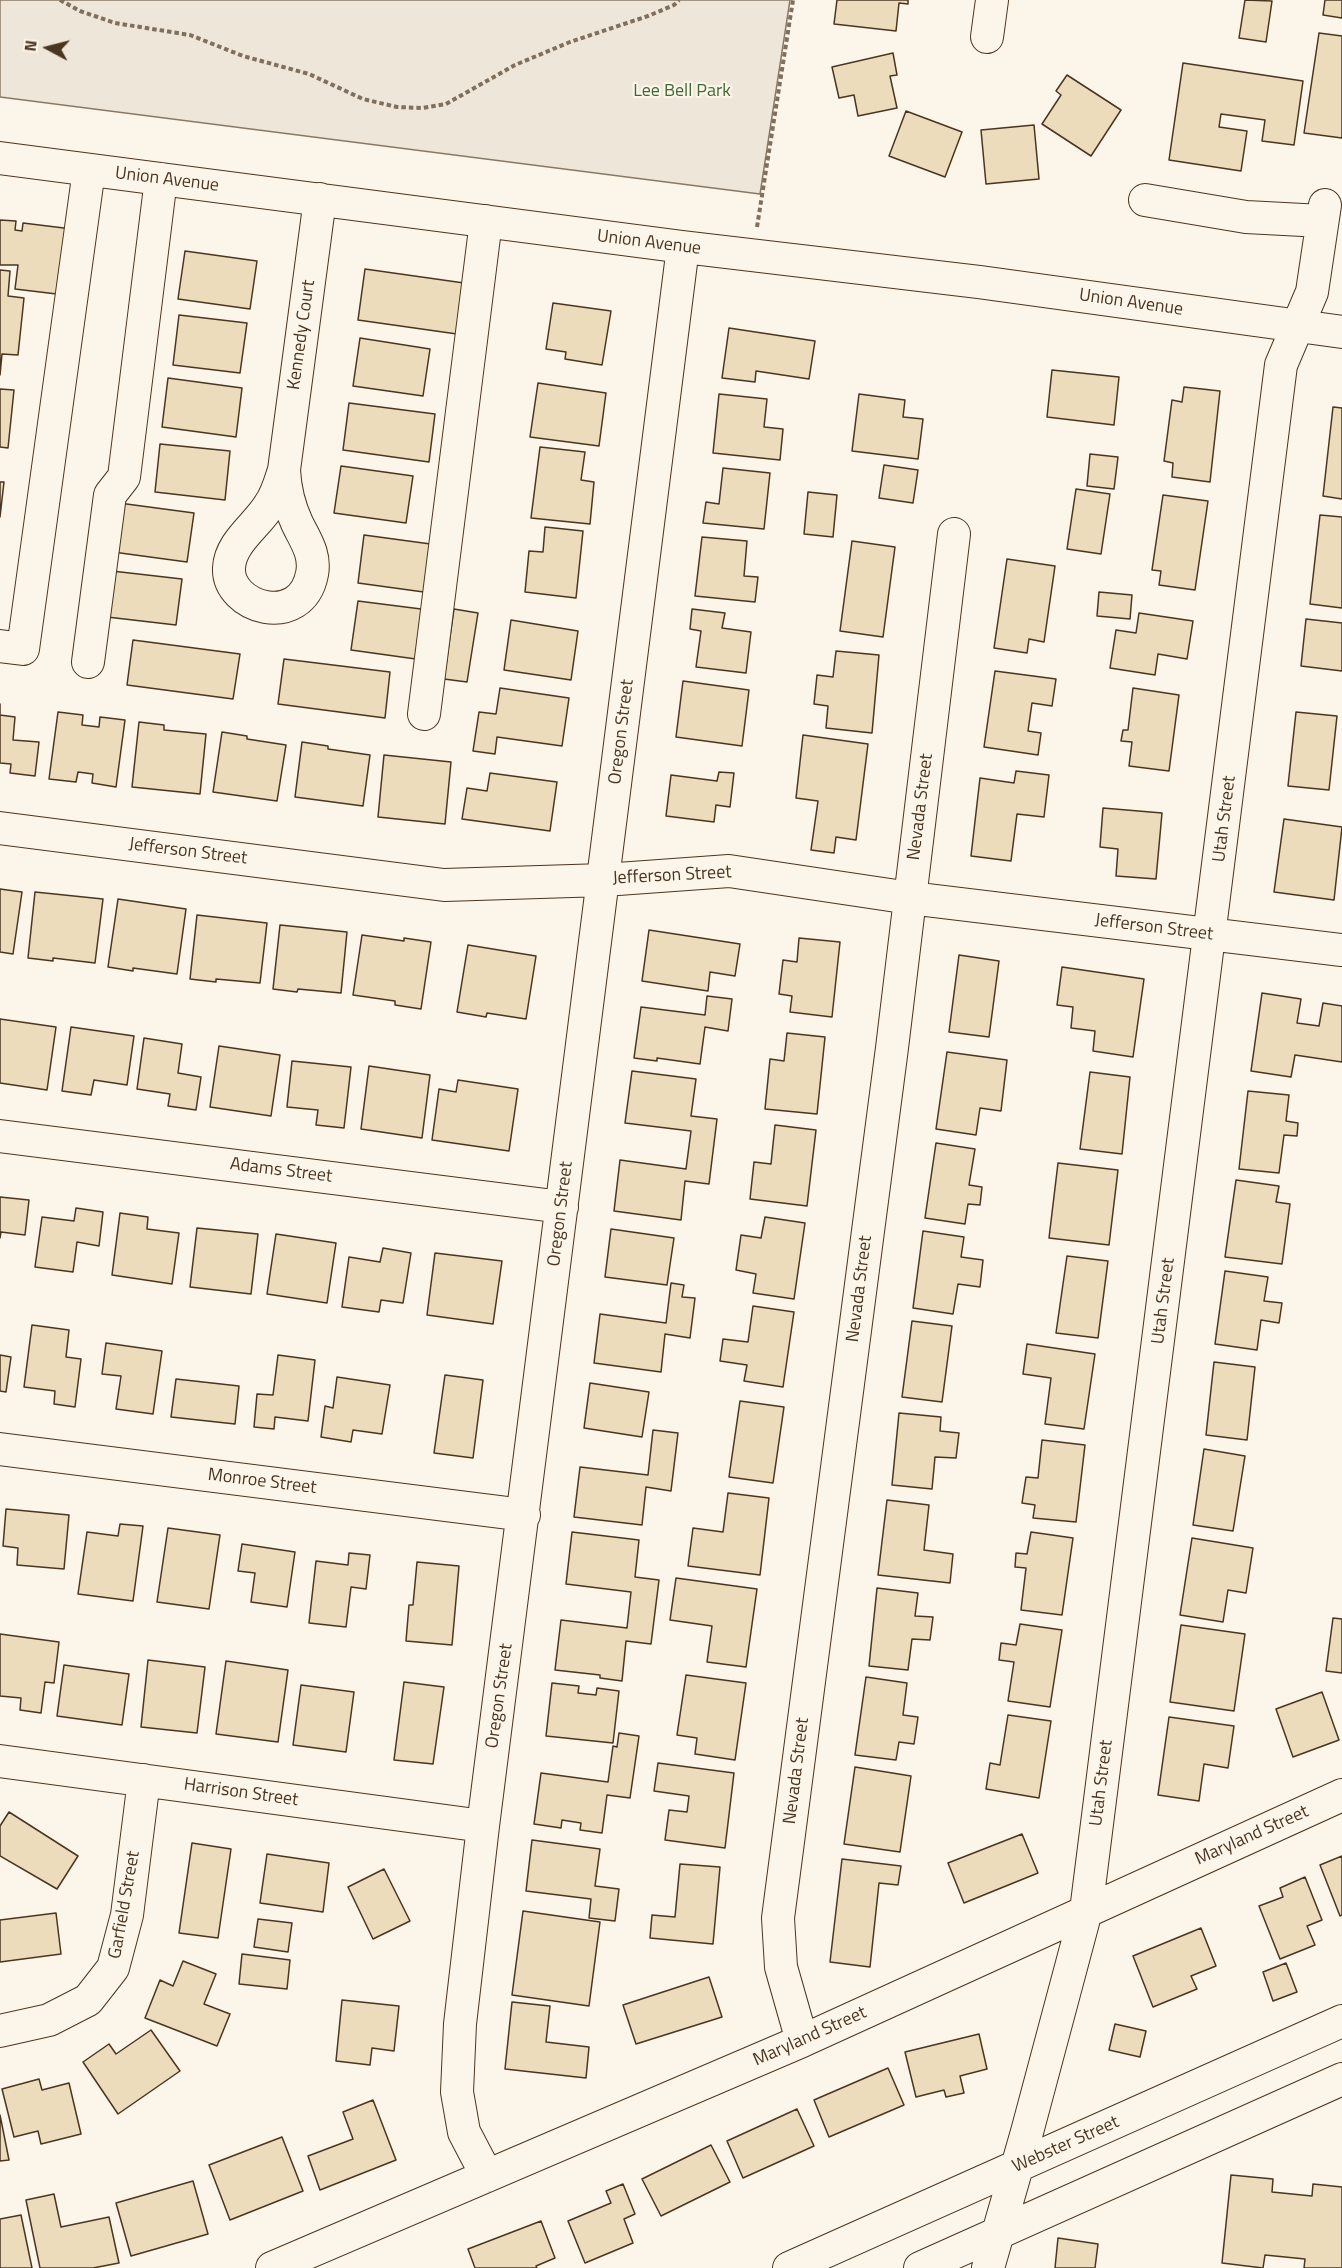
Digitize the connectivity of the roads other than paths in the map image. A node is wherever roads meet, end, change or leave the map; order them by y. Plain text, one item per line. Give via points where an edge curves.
1 (992, 0) edge
2 (987, 37) dead end
3 (0, 158) edge
4 (89, 170) junction
5 (161, 179) junction
6 (320, 200) junction
7 (1145, 200) dead end
8 (486, 221) junction
9 (683, 247) junction
10 (1297, 326) junction
11 (1342, 332) edge
12 (284, 470) dead end
13 (954, 534) dead end
14 (0, 646) edge
15 (88, 663) dead end
16 (424, 714) dead end
17 (0, 828) edge
18 (604, 880) junction
19 (910, 898) junction
20 (1210, 935) junction
21 (1342, 950) edge
22 (0, 1136) edge
23 (562, 1207) junction
24 (0, 1449) edge
25 (524, 1515) junction
26 (0, 1761) edge
27 (144, 1780) junction
28 (1342, 1795) edge
29 (483, 1826) junction
30 (1086, 1911) junction
31 (1342, 2020) edge
32 (0, 2031) edge
33 (802, 2042) junction
34 (1342, 2079) edge
35 (1017, 2167) junction
36 (487, 2176) junction
37 (997, 2235) junction
38 (272, 2268) edge
39 (789, 2268) edge
40 (920, 2268) edge
41 (988, 2268) edge

1 - 2 street
3 - 4 street, Union Avenue
4 - 5 street, Union Avenue
4 - 14 street via 23,649
5 - 6 street, Union Avenue
5 - 15 street via 124,477 110,495
6 - 8 street, Union Avenue
6 - 12 street, Kennedy Court
7 - 10 street via 1246,217 1323,213 1312,292
8 - 9 street, Union Avenue
8 - 16 street
9 - 10 street, Union Avenue
9 - 18 street, Oregon Street
10 - 11 street, Union Avenue
10 - 20 street, Utah Street via 1281,366
13 - 19 street, Nevada Street
17 - 18 street, Jefferson Street via 444,885
18 - 19 street, Jefferson Street via 729,871
18 - 23 street, Oregon Street
19 - 20 street, Jefferson Street
19 - 33 street, Nevada Street via 778,1918 781,1967
20 - 21 street, Jefferson Street
20 - 30 street, Utah Street
22 - 23 street, Adams Street
23 - 25 street, Oregon Street
24 - 25 street, Monroe Street
25 - 29 street, Oregon Street
26 - 27 street, Harrison Street
27 - 29 street, Harrison Street
27 - 32 street, Garfield Street via 127,1915 113,1968 88,2000 49,2020
28 - 30 street, Maryland Street
29 - 36 street, Oregon Street via 460,2024 457,2092 464,2132
30 - 33 street, Maryland Street
30 - 35 street, Utah Street
31 - 35 street, Webster Street
33 - 36 street, Maryland Street
34 - 37 street
35 - 37 street, Utah Street
35 - 39 street, Webster Street
36 - 38 street, Maryland Street
37 - 40 street
37 - 41 street, Utah Street

